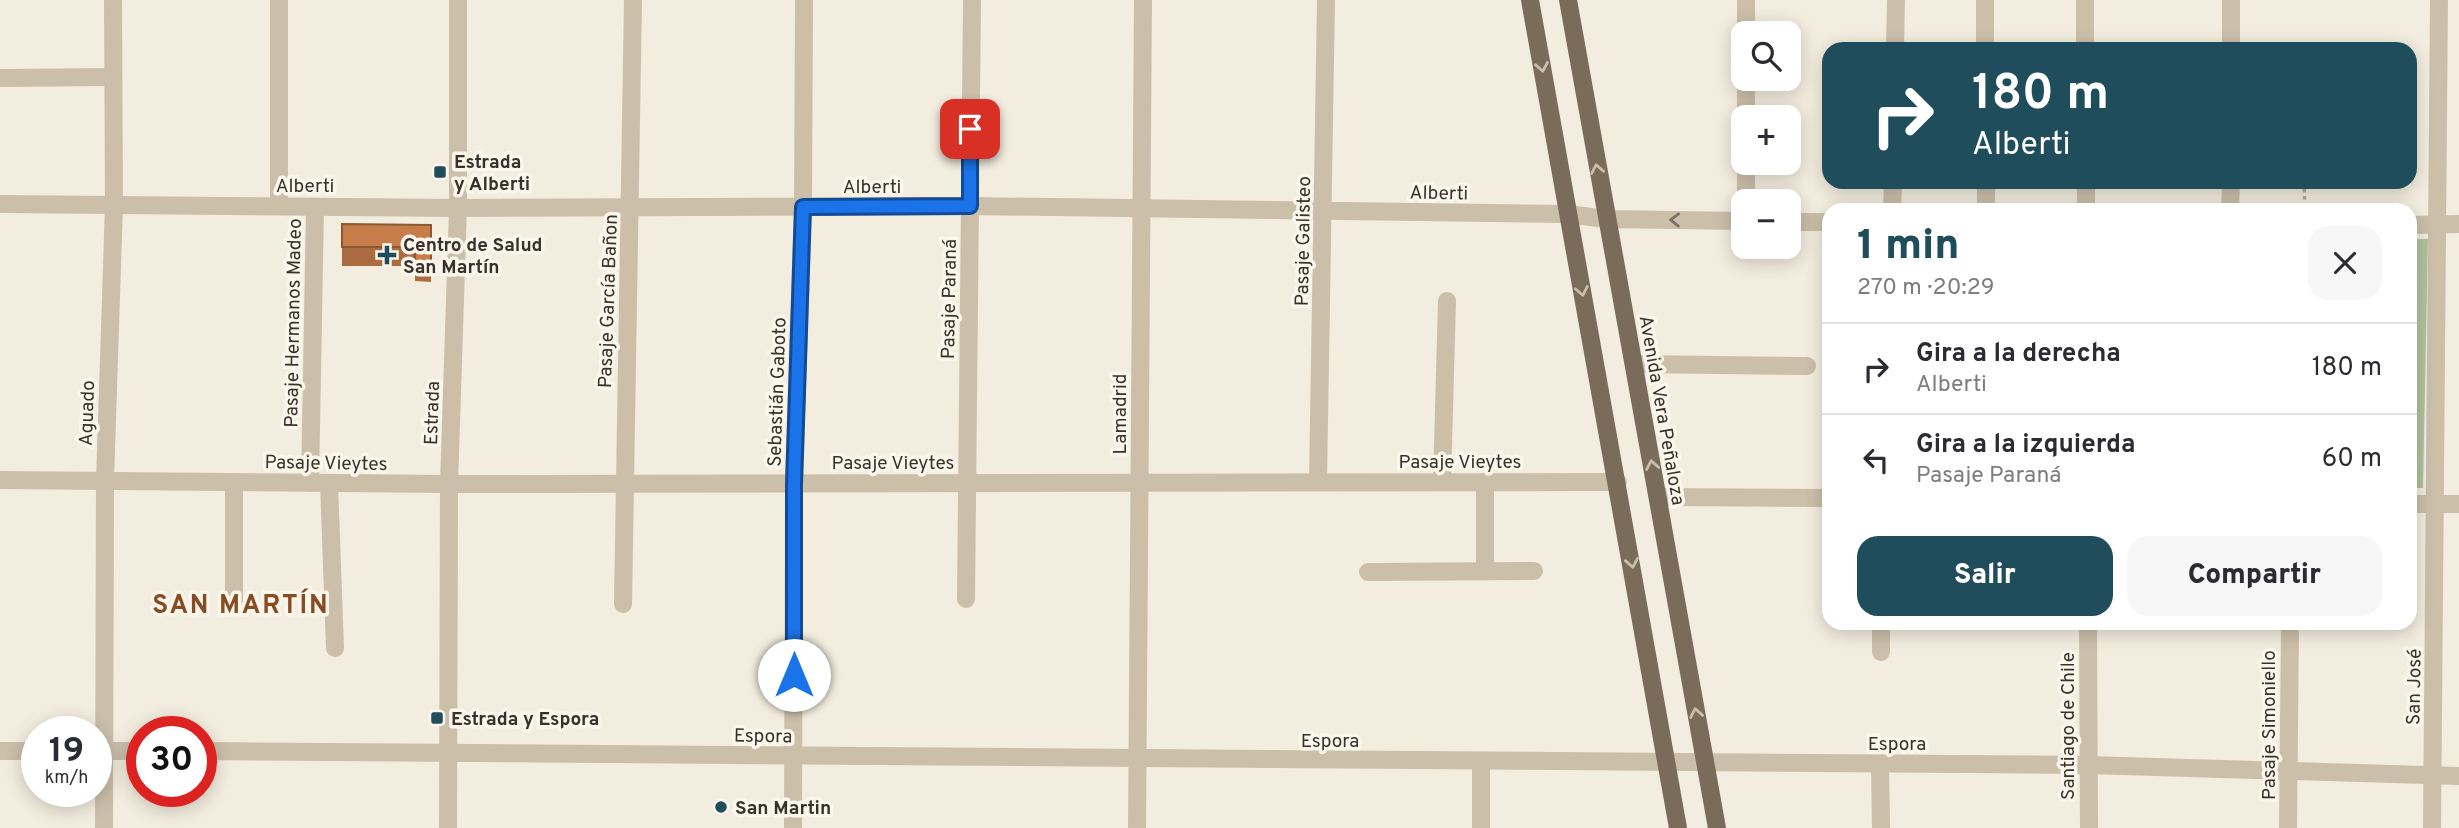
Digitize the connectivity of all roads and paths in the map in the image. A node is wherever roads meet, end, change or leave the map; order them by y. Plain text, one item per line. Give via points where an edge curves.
1 (113, 0) edge
2 (279, 0) edge
3 (458, 0) edge
4 (633, 0) edge
5 (804, 0) edge
6 (971, 0) edge
7 (1143, 0) edge
8 (1326, 0) edge
9 (1530, 0) edge
10 (1568, 0) edge
11 (1746, 0) edge
12 (1896, 0) edge
13 (1985, 0) edge
14 (2085, 0) edge
15 (2231, 0) edge
16 (2439, 0) edge
17 (1746, 21) edge
18 (1895, 42) edge
19 (1985, 42) edge
20 (2085, 42) edge
21 (2231, 42) edge
22 (113, 77) junction
23 (0, 78) edge
24 (0, 204) edge
25 (114, 205) junction
26 (279, 206) junction
27 (315, 206) junction
28 (631, 206) junction
29 (970, 206) junction
30 (803, 207) junction
31 (458, 208) junction
32 (1142, 208) junction
33 (1323, 211) junction
34 (1568, 214) junction
35 (1606, 219) junction
36 (1731, 221) edge
37 (1801, 222) edge
38 (1822, 222) edge
39 (2440, 224) junction
40 (2459, 224) edge
41 (2417, 225) edge
42 (1447, 302) dead end
43 (1634, 364) junction
44 (1807, 366) dead end
45 (0, 480) edge
46 (105, 481) junction
47 (234, 482) junction
48 (310, 482) junction
49 (1318, 482) junction
50 (1442, 482) junction
51 (1485, 482) junction
52 (1618, 482) junction
53 (329, 483) junction
54 (967, 483) junction
55 (1140, 483) junction
56 (449, 484) junction
57 (623, 484) junction
58 (794, 484) junction
59 (1658, 497) junction
60 (1822, 498) edge
61 (2417, 505) edge
62 (2436, 505) junction
63 (2459, 505) edge
64 (1485, 571) junction
65 (1534, 571) dead end
66 (1368, 572) dead end
67 (966, 599) dead end
68 (233, 602) dead end
69 (623, 604) dead end
70 (1881, 630) edge
71 (2088, 630) edge
72 (2290, 630) edge
73 (335, 648) dead end
74 (1881, 652) dead end
75 (102, 716) edge
76 (0, 751) edge
77 (21, 751) edge
78 (217, 751) edge
79 (449, 752) junction
80 (794, 756) junction
81 (1138, 760) junction
82 (1481, 761) junction
83 (1705, 762) junction
84 (1667, 763) junction
85 (1880, 765) junction
86 (2089, 765) junction
87 (2289, 772) junction
88 (2433, 775) junction
89 (2459, 776) edge
90 (103, 807) edge
91 (104, 828) edge
92 (448, 828) edge
93 (793, 828) edge
94 (1137, 828) edge
95 (1480, 828) edge
96 (1678, 828) edge
97 (1717, 828) edge
98 (1881, 828) edge
99 (2088, 828) edge
100 (2288, 828) edge
101 (2432, 828) edge

1 - 22 street, Aguado
2 - 26 street
3 - 31 street, Estrada
4 - 28 street, Pasaje García Bañon
5 - 30 street, Sebastián Gaboto
6 - 29 street, Pasaje Paraná
7 - 32 street, Lamadrid
8 - 33 street, Pasaje Galisteo
9 -> 34 main road
35 -> 10 main road, Avenida Vera Peñaloza
11 - 17 street
12 - 18 street
13 - 19 street
14 - 20 street
15 - 21 street
16 - 39 street, San José
22 - 23 street
22 - 25 street, Aguado
24 - 25 street, Alberti
25 - 26 street, Alberti
25 - 46 street, Aguado
26 - 27 street, Alberti
27 - 31 street, Alberti
27 - 48 street, Pasaje Hermanos Madeo
28 - 30 street, Alberti
28 - 31 street, Alberti
28 - 57 street, Pasaje García Bañon
29 - 30 street, Alberti
29 - 32 street, Alberti
29 - 54 street, Pasaje Paraná
30 - 58 street, Sebastián Gaboto
31 - 56 street, Estrada
32 - 33 street, Alberti
32 - 55 street, Lamadrid
33 - 34 street, Alberti
33 - 49 street, Pasaje Galisteo
34 - 35 street, Alberti
34 -> 52 main road
36 -> 35 street, Alberti
35 - 43 main road, Avenida Vera Peñaloza
37 - 38 street
39 - 40 street
39 - 41 street
39 - 62 street, San José
42 - 50 street
43 - 44 street
59 -> 43 main road, Avenida Vera Peñaloza
45 - 46 street, Pasaje Vieytes
46 - 47 street, Pasaje Vieytes
46 - 75 street, Aguado
47 - 48 street, Pasaje Vieytes
47 - 68 street
48 - 53 street, Pasaje Vieytes
49 - 50 street, Pasaje Vieytes
49 - 55 street, Pasaje Vieytes
50 - 51 street, Pasaje Vieytes
51 - 52 street, Pasaje Vieytes
51 - 64 street
52 -> 84 main road
53 - 56 street, Pasaje Vieytes
53 - 73 street
54 - 55 street, Pasaje Vieytes
54 - 58 street, Pasaje Vieytes
54 - 67 street, Pasaje Paraná
55 - 81 street, Lamadrid
56 - 57 street, Pasaje Vieytes
56 - 79 street, Estrada
57 - 58 street, Pasaje Vieytes
57 - 69 street, Pasaje García Bañon
58 - 80 street, Sebastián Gaboto
59 - 60 street
83 -> 59 main road, Avenida Vera Peñaloza
61 - 62 street
62 - 63 street
62 - 88 street, San José
64 - 65 street
64 - 66 street
70 - 74 street
71 - 86 street, Santiago de Chile
72 - 87 street, Pasaje Simoniello
76 - 77 street
78 - 79 street, Espora
79 - 80 street, Espora
79 - 92 street, Estrada
80 - 81 street, Espora
80 - 93 street, Sebastián Gaboto
81 - 82 street, Espora
81 - 94 street, Lamadrid
82 - 84 street, Espora
82 - 95 street
83 - 84 street, Espora
83 - 85 street, Espora
83 - 97 main road, Avenida Vera Peñaloza
84 - 96 main road
85 - 86 street, Espora
85 - 98 street
86 - 87 street, Espora
86 - 99 street, Santiago de Chile
87 - 88 street, Espora
87 - 100 street, Pasaje Simoniello
88 - 89 street, Espora
88 - 101 street, San José
90 - 91 street, Aguado

